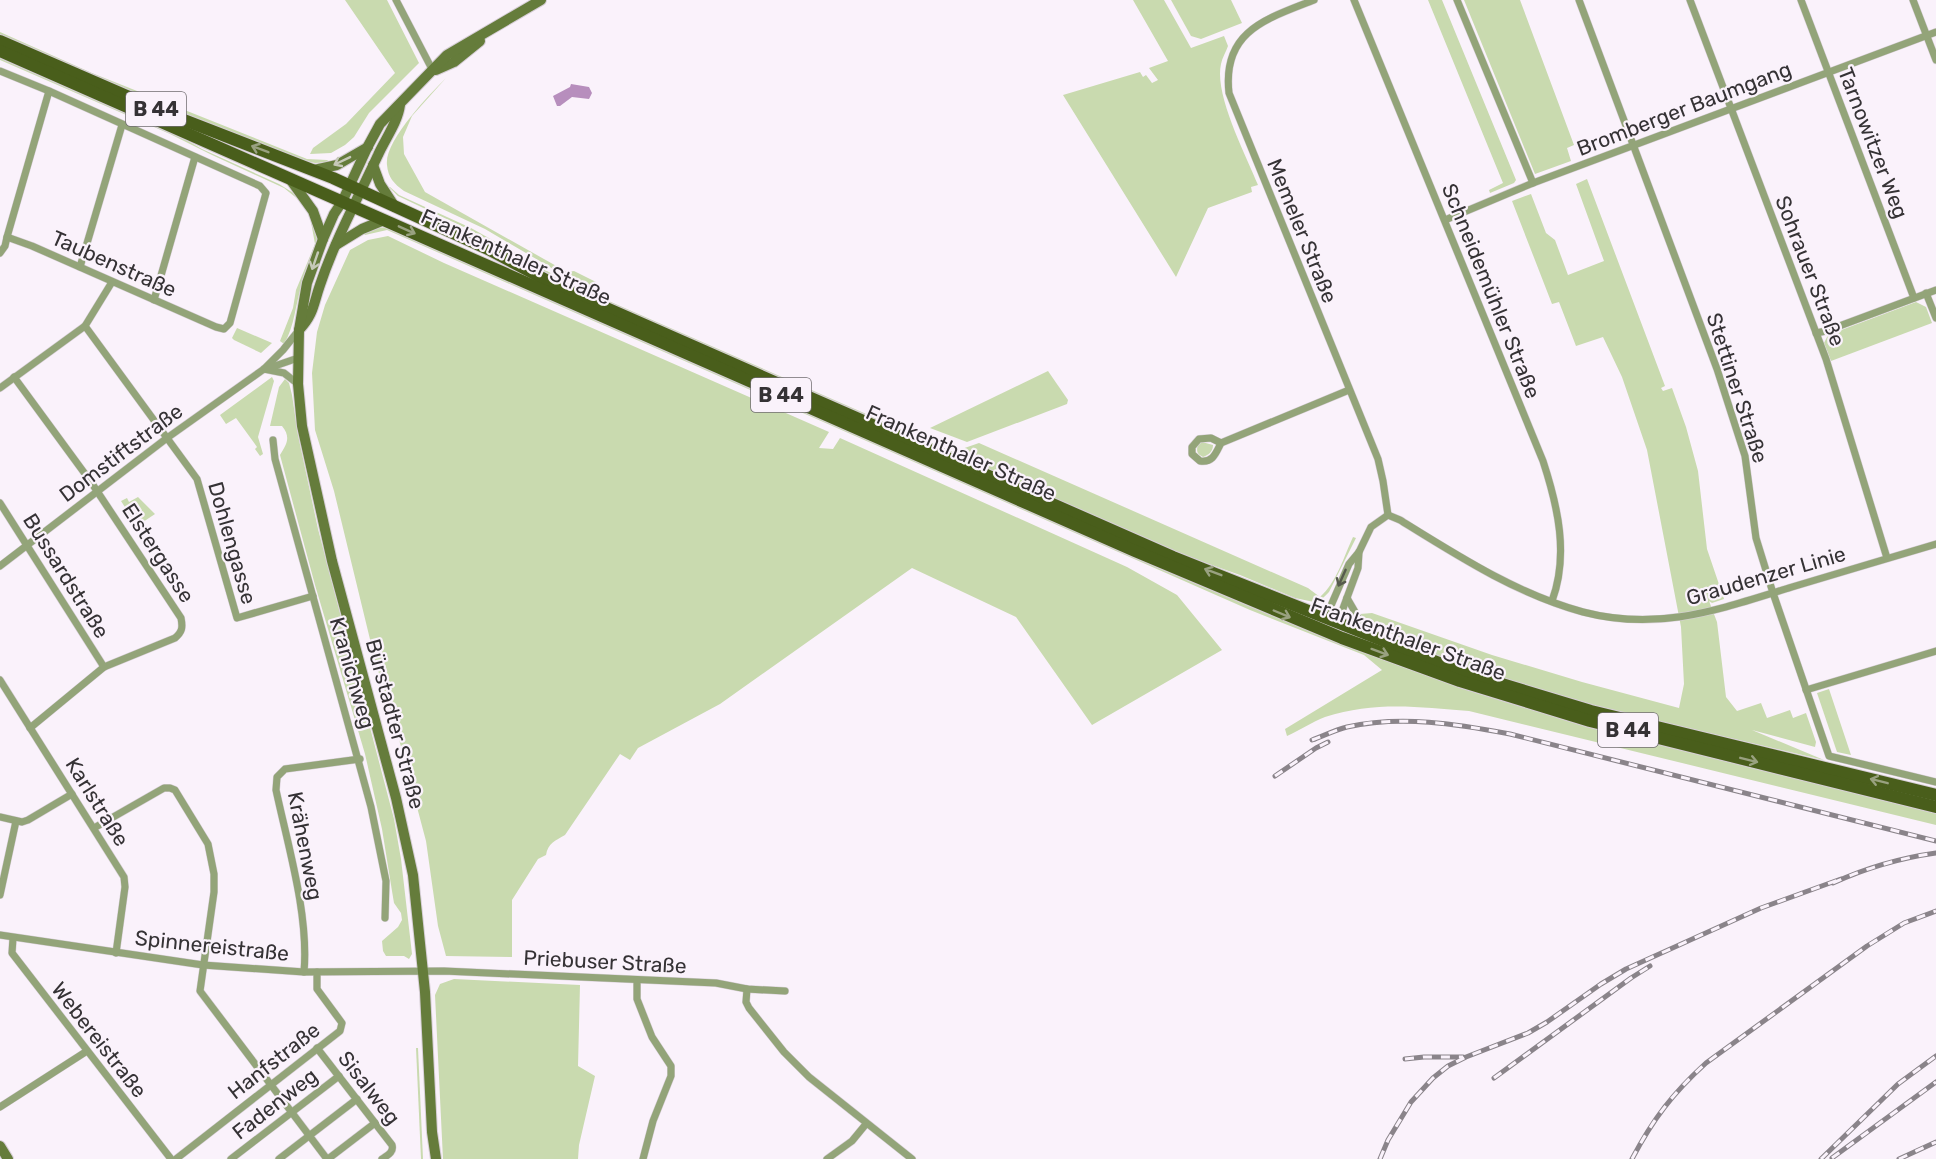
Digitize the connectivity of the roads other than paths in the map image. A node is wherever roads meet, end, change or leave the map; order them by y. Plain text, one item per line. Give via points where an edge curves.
1 (396, 0) edge
2 (540, 0) edge
3 (1314, 0) edge
4 (1354, 0) edge
5 (1457, 0) edge
6 (1579, 0) edge
7 (1690, 0) edge
8 (1801, 0) edge
9 (1913, 0) edge
10 (1936, 32) edge
11 (1927, 36) junction
12 (0, 41) edge
13 (0, 51) edge
14 (1936, 60) edge
15 (0, 71) edge
16 (434, 71) junction
17 (1829, 72) junction
18 (49, 91) junction
19 (400, 105) junction
20 (1731, 109) junction
21 (122, 125) junction
22 (1633, 145) junction
23 (368, 146) junction
24 (195, 158) junction
25 (373, 165) junction
26 (314, 170) junction
27 (290, 179) junction
28 (1533, 183) junction
29 (355, 188) junction
30 (347, 204) junction
31 (396, 207) junction
32 (384, 220) junction
33 (1445, 220) junction
34 (7, 237) junction
35 (323, 239) junction
36 (336, 245) junction
37 (0, 253) edge
38 (80, 267) junction
39 (112, 282) junction
40 (1936, 290) edge
41 (1926, 293) junction
42 (1914, 298) junction
43 (154, 300) junction
44 (1936, 318) edge
45 (85, 326) junction
46 (299, 330) junction
47 (1816, 333) junction
48 (298, 358) junction
49 (264, 369) junction
50 (14, 377) junction
51 (298, 384) junction
52 (0, 388) edge
53 (1349, 390) junction
54 (167, 438) junction
55 (273, 440) dead end
56 (1221, 443) dead end
57 (97, 491) junction
58 (0, 503) edge
59 (1388, 515) junction
60 (1936, 544) edge
61 (28, 545) junction
62 (1359, 552) junction
63 (1887, 558) junction
64 (0, 566) edge
65 (1773, 593) junction
66 (313, 596) junction
67 (1347, 598) junction
68 (1552, 601) junction
69 (1332, 619) junction
70 (1326, 632) junction
71 (1367, 634) junction
72 (1936, 651) edge
73 (104, 667) junction
74 (1, 683) edge
75 (1806, 690) junction
76 (30, 728) junction
77 (360, 759) junction
78 (1936, 782) edge
79 (72, 794) junction
80 (1936, 795) edge
81 (1936, 807) edge
82 (0, 817) edge
83 (16, 821) junction
84 (94, 828) junction
85 (0, 895) edge
86 (385, 918) dead end
87 (0, 935) edge
88 (13, 938) junction
89 (116, 953) junction
90 (203, 965) junction
91 (423, 971) junction
92 (304, 972) junction
93 (316, 972) junction
94 (637, 980) junction
95 (747, 989) junction
96 (784, 991) dead end
97 (318, 1048) junction
98 (87, 1051) junction
99 (339, 1076) junction
100 (270, 1085) junction
101 (357, 1099) junction
102 (0, 1107) edge
103 (291, 1113) junction
104 (375, 1123) junction
105 (866, 1124) junction
106 (432, 1132) junction
107 (309, 1136) junction
108 (0, 1146) edge
109 (8, 1159) edge
110 (171, 1159) edge
111 (176, 1159) edge
112 (231, 1159) edge
113 (279, 1159) edge
114 (327, 1159) edge
115 (382, 1159) edge
116 (428, 1159) edge
117 (436, 1159) edge
118 (643, 1159) edge
119 (827, 1159) edge
120 (912, 1159) edge

1 - 16 street
2 - 16 main road via 447,55
3 - 53 street, Memeler Straße via 1252,28 1235,50 1227,78 1235,110
4 - 33 street, Schneidemühler Straße
5 - 28 street
6 - 22 street, Stettiner Straße
7 - 20 street, Sohrauer Straße
8 - 17 street, Tarnowitzer Weg
9 - 11 street
10 - 11 street, Bromberger Baumgang
11 - 14 street
11 - 17 street, Bromberger Baumgang
26 -> 12 main road, Frankenthaler Straße / B 44 via 165,113
13 - 27 main road, Frankenthaler Straße / B 44
15 - 18 street
16 - 19 main road
17 - 20 street, Bromberger Baumgang
17 - 42 street, Tarnowitzer Weg
18 - 21 street
18 - 34 street
19 - 23 main road via 380,124
19 - 25 main road
20 - 22 street, Bromberger Baumgang
20 - 47 street, Sohrauer Straße
21 - 24 street
21 - 38 street
22 - 28 street, Bromberger Baumgang
22 - 65 street, Stettiner Straße via 1717,369 1745,456 1756,538
23 -> 26 main road via 337,165
23 - 29 main road
24 - 43 street
24 - 43 street, Taubenstraße via 260,186 266,194 230,322 224,329 216,327
25 - 29 main road
25 - 31 main road
26 - 29 main road, Frankenthaler Straße / B 44
27 - 30 main road, Frankenthaler Straße / B 44
27 - 35 main road via 314,212
28 - 33 street, Bromberger Baumgang
29 - 30 main road
29 - 31 main road, Frankenthaler Straße / B 44
30 - 32 main road, Frankenthaler Straße / B 44
30 - 35 main road, Bürstadter Straße via 334,214
30 - 36 main road, Bürstadter Straße
69 -> 31 main road, Frankenthaler Straße / B 44 via 1173,557 563,289
32 - 36 main road
32 -> 70 main road, Frankenthaler Straße / B 44
33 - 68 street, Schneidemühler Straße via 1544,461 1555,497 1561,537 1559,582
34 - 37 street
34 - 38 street, Taubenstraße
35 -> 46 main road, Bürstadter Straße via 307,283
36 - 46 main road, Bürstadter Straße via 310,319
38 - 39 street, Taubenstraße
39 - 43 street, Taubenstraße
39 - 45 street
40 - 41 street
41 - 42 street
41 - 44 street
42 - 47 street
45 - 50 street
45 - 54 street, Dohlengasse
46 - 48 main road, Bürstadter Straße
46 - 49 street
47 - 63 street, Sohrauer Straße
48 - 49 street
48 - 51 main road, Bürstadter Straße
49 - 51 street via 284,373
49 - 54 street, Domstiftstraße
50 - 52 street
50 - 57 street, Elstergasse
51 - 91 main road, Bürstadter Straße via 302,426 332,561 413,875
53 - 56 street
53 - 59 street, Memeler Straße via 1378,459
54 - 57 street, Domstiftstraße
54 - 66 street, Dohlengasse via 197,479 237,618
55 - 66 street, Kranichweg
57 - 61 street, Domstiftstraße
57 - 73 street, Elstergasse via 183,626 175,639
58 - 61 street, Bussardstraße
59 - 62 street via 1371,527
59 - 68 street, Graudenzer Linie via 1471,564
60 - 63 street, Graudenzer Linie
61 - 64 street, Domstiftstraße
61 - 73 street, Bussardstraße
62 - 67 street via 1358,568
62 -> 69 street via 1349,564
63 - 65 street, Graudenzer Linie
65 - 68 street, Graudenzer Linie via 1705,613 1636,620 1583,612
65 - 75 street, Stettiner Straße
66 - 77 street, Kranichweg
67 - 69 street
67 - 71 street
69 - 70 main road
69 - 71 main road, Frankenthaler Straße / B 44
70 -> 81 main road, Frankenthaler Straße / B 44 via 1460,681 1590,721
80 -> 71 main road, Frankenthaler Straße / B 44 via 1591,711 1462,672
72 - 75 street
73 - 76 street, Elstergasse
74 - 76 street, Karlstraße
75 - 78 street, Stettiner Straße via 1829,756
76 - 79 street, Karlstraße
77 - 86 street, Kranichweg via 386,881
77 - 92 street, Krähenweg via 285,769 277,777 276,790 301,909
79 - 83 street via 28,820
79 - 84 street, Karlstraße
82 - 83 street
83 - 85 street
84 - 89 street, Karlstraße via 124,877
84 - 90 street via 164,788 175,790 212,857 214,892
87 - 88 street, Spinnereistraße
88 - 89 street, Spinnereistraße
88 - 98 street, Webereistraße via 12,953
89 - 90 street, Spinnereistraße
90 - 92 street, Spinnereistraße
90 - 100 street via 202,995
91 - 93 street, Spinnereistraße
91 - 94 street, Priebuser Straße
91 - 106 main road, Bürstadter Straße
92 - 93 street, Spinnereistraße
93 - 97 street, Hanfstraße via 316,989 342,1023 340,1031
94 - 95 street, Priebuser Straße via 716,983
94 - 118 street via 637,999 652,1037 671,1066 672,1076 653,1120
95 - 96 street, Priebuser Straße
95 - 105 street via 748,1008 784,1052
97 - 99 street, Sisalweg
97 - 100 street, Hanfstraße
98 - 102 street
98 - 110 street, Webereistraße
99 - 101 street, Sisalweg
99 - 103 street, Fadenweg
100 - 103 street
100 - 111 street, Hanfstraße
101 - 104 street, Sisalweg
101 - 107 street
103 - 107 street
103 - 112 street, Fadenweg
104 - 114 street
104 - 115 street, Sisalweg via 393,1149
105 - 119 street via 852,1141
105 - 120 street
106 - 116 main road, Bürstadter Straße
106 - 117 main road, Bürstadter Straße
107 - 113 street
107 - 114 street
108 - 109 main road

